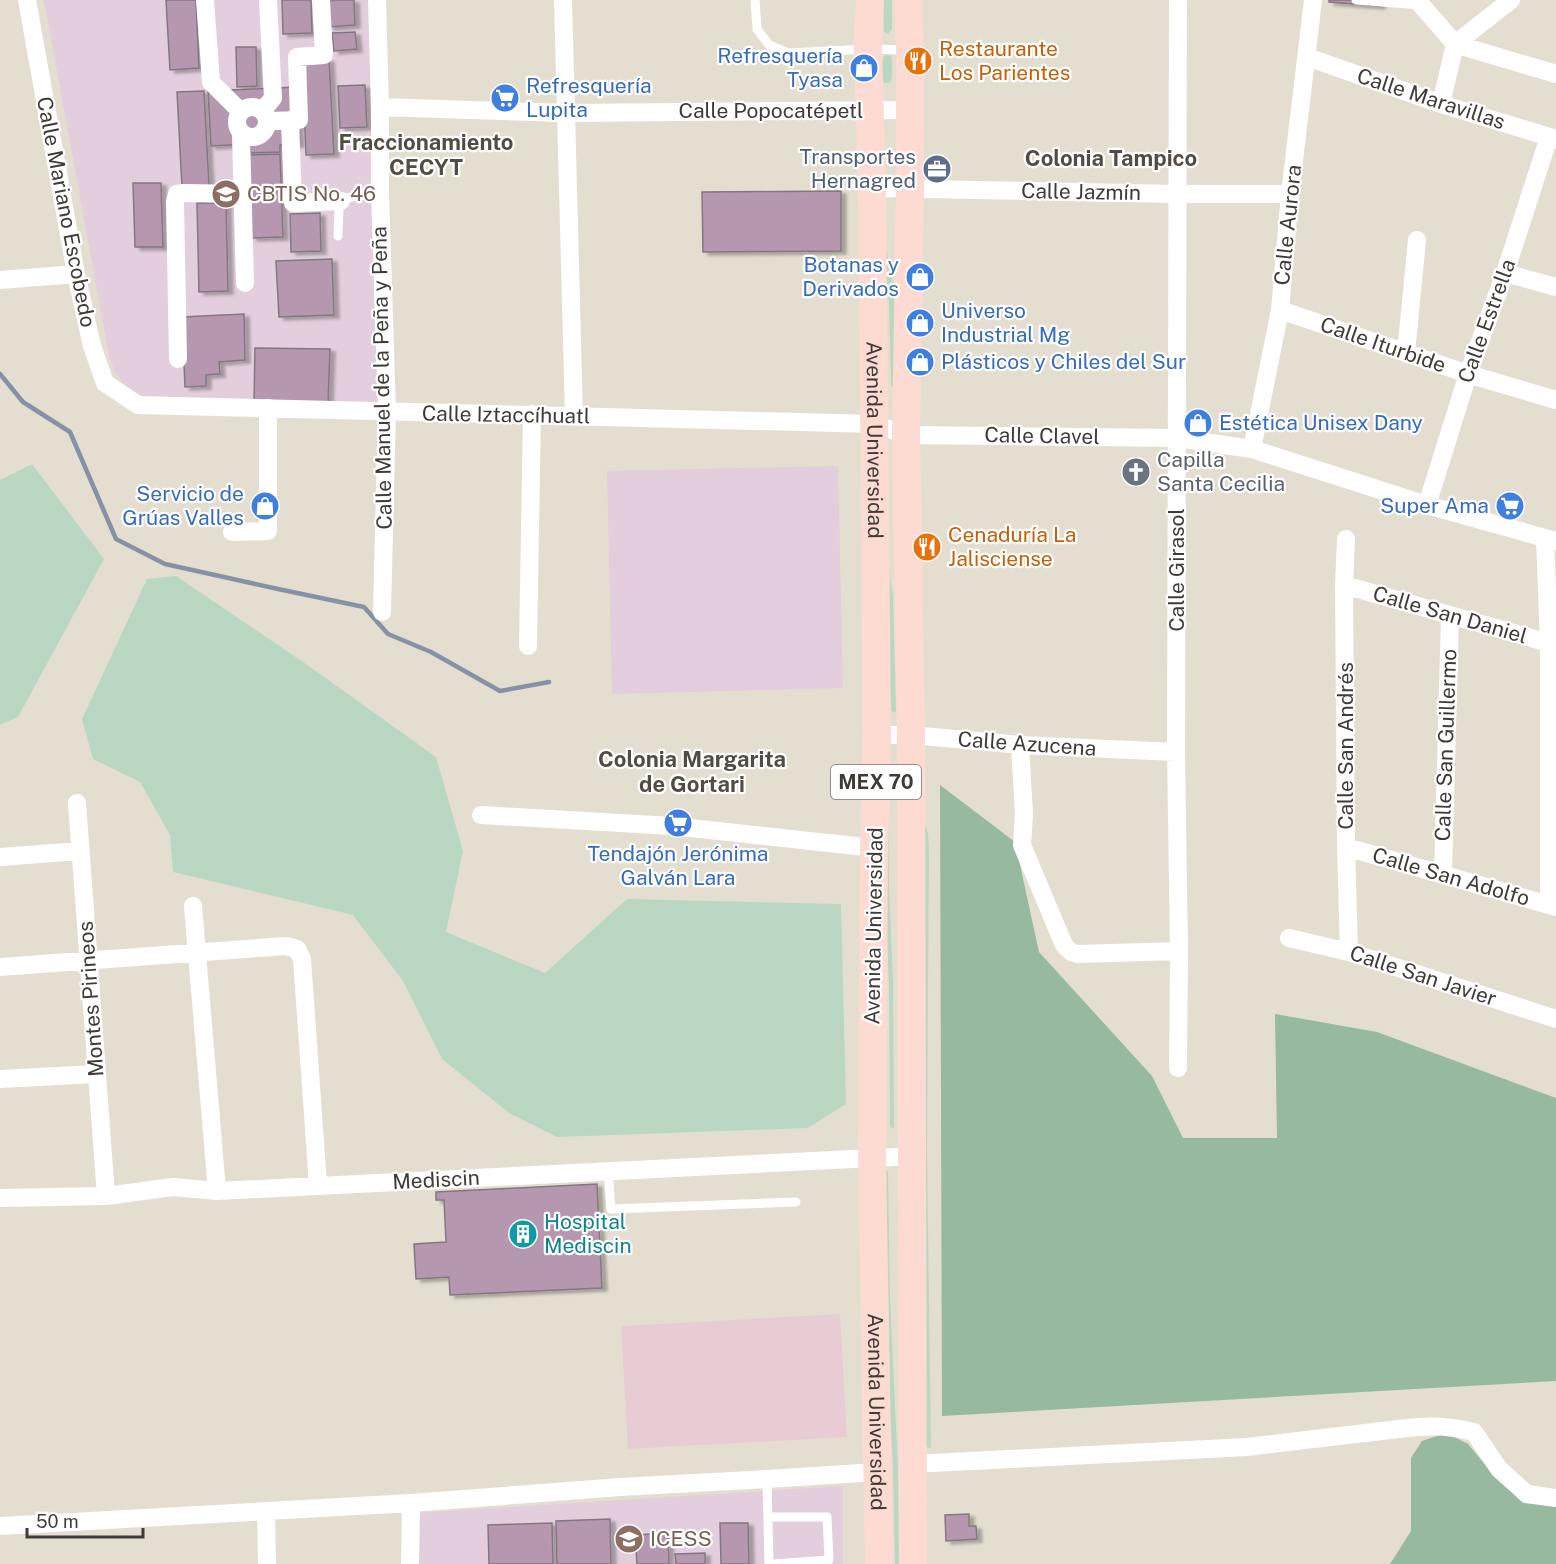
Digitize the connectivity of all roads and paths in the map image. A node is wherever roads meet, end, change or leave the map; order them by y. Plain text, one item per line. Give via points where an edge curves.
1 (27, 0) edge
2 (205, 0) edge
3 (268, 0) edge
4 (321, 0) edge
5 (377, 0) edge
6 (563, 0) edge
7 (755, 0) edge
8 (870, 0) edge
9 (908, 0) edge
10 (1178, 0) edge
11 (1312, 0) edge
12 (1356, 0) edge
13 (1511, 0) edge
14 (1419, 3) edge
15 (1455, 44) junction
16 (868, 50) junction
17 (910, 50) junction
18 (1307, 57) junction
19 (1556, 74) edge
20 (1441, 104) junction
21 (380, 107) junction
22 (910, 110) junction
23 (240, 111) junction
24 (871, 111) junction
25 (566, 113) junction
26 (266, 116) junction
27 (290, 120) junction
28 (241, 135) junction
29 (1553, 138) edge
30 (872, 188) junction
31 (910, 190) junction
32 (380, 193) junction
33 (244, 194) junction
34 (1177, 194) junction
35 (1290, 194) junction
36 (341, 201) junction
37 (338, 236) dead end
38 (1417, 240) dead end
39 (1505, 273) junction
40 (76, 274) junction
41 (0, 280) edge
42 (245, 283) dead end
43 (1556, 286) edge
44 (1280, 310) junction
45 (1406, 353) junction
46 (178, 359) dead end
47 (1468, 374) junction
48 (1556, 400) edge
49 (138, 405) joint
50 (268, 408) junction
51 (387, 412) junction
52 (532, 414) junction
53 (574, 416) junction
54 (874, 424) junction
55 (906, 435) junction
56 (1177, 438) junction
57 (1252, 449) junction
58 (1427, 505) junction
59 (232, 532) dead end
60 (1346, 539) dead end
61 (1551, 540) edge
62 (1344, 585) junction
63 (382, 612) dead end
64 (1450, 615) junction
65 (1552, 644) edge
66 (528, 646) dead end
67 (877, 735) junction
68 (911, 735) junction
69 (1020, 745) junction
70 (1176, 752) junction
71 (77, 803) dead end
72 (480, 815) dead end
73 (1346, 847) junction
74 (874, 848) junction
75 (80, 851) junction
76 (0, 857) edge
77 (1443, 874) junction
78 (1552, 905) edge
79 (193, 906) dead end
80 (1288, 938) dead end
81 (1179, 951) junction
82 (1349, 952) junction
83 (197, 953) junction
84 (88, 961) junction
85 (0, 967) edge
86 (1556, 1019) edge
87 (1178, 1068) dead end
88 (96, 1074) junction
89 (0, 1079) edge
90 (913, 1156) junction
91 (872, 1158) junction
92 (608, 1170) junction
93 (318, 1185) junction
94 (217, 1191) junction
95 (106, 1196) junction
96 (0, 1198) edge
97 (796, 1202) dead end
98 (912, 1464) junction
99 (877, 1472) junction
100 (767, 1479) junction
101 (1556, 1498) edge
102 (411, 1503) junction
103 (266, 1511) junction
104 (768, 1517) junction
105 (0, 1526) edge
106 (267, 1564) edge
107 (410, 1564) edge
108 (771, 1564) edge
109 (879, 1564) edge
110 (913, 1564) edge

1 - 40 street, Calle Mariano Escobedo
2 - 23 street via 211,82
3 - 26 street via 273,98
4 - 27 street via 324,55 297,57 299,120
5 - 21 street, Calle Manuel de la Peña y Peña
6 - 25 street
7 - 16 lane via 757,29 769,45 788,53
8 - 16 main road, Avenida Universidad / MEX 70
9 - 17 main road, Avenida Universidad / MEX 70
10 - 34 street, Calle Girasol
11 - 18 street, Calle Aurora
12 - 14 lane
13 - 15 street
14 - 15 street
15 - 19 street
15 - 20 street
16 - 17 lane
16 - 24 main road, Avenida Universidad / MEX 70
17 - 22 main road, Avenida Universidad / MEX 70
18 - 20 street, Calle Maravillas
18 - 35 street, Calle Aurora
20 - 29 street, Calle Maravillas
21 - 25 street, Calle Popocatépetl
21 - 32 street, Calle Manuel de la Peña y Peña
22 - 24 street, Calle Popocatépetl
22 - 31 main road, Avenida Universidad / MEX 70
23 - 26 street via 251,106
23 - 28 street via 236,123
24 - 25 street, Calle Popocatépetl
24 - 30 main road, Avenida Universidad / MEX 70
25 - 53 street
26 - 27 street
26 - 28 street via 264,133 253,139
27 - 36 street via 293,203
28 - 33 street
29 - 39 street, Calle Estrella
30 - 31 street, Calle Jazmín
30 - 54 main road, Avenida Universidad / MEX 70
31 - 34 street, Calle Jazmín
31 - 55 main road, Avenida Universidad / MEX 70
32 - 36 lane
32 - 51 street, Calle Manuel de la Peña y Peña
33 - 42 street
33 - 46 street via 177,194
34 - 35 street, Calle Jazmín
34 - 56 street, Calle Girasol
35 - 44 street, Calle Aurora
36 - 37 lane
38 - 45 street
39 - 43 street
39 - 47 street, Calle Estrella
40 - 41 street
40 - 49 street, Calle Mariano Escobedo via 92,346 105,383
44 - 45 street, Calle Iturbide
44 - 57 street, Calle Aurora
45 - 47 street, Calle Iturbide
47 - 48 street, Calle Iturbide
47 - 58 street, Calle Estrella
49 - 50 street, Calle Iztaccíhuatl
50 - 51 street, Calle Iztaccíhuatl
50 - 59 street via 268,531
51 - 52 street, Calle Iztaccíhuatl
51 - 63 street, Calle Manuel de la Peña y Peña
52 - 53 street, Calle Iztaccíhuatl
52 - 66 street
53 - 54 street, Calle Iztaccíhuatl
54 - 55 street, Calle Iztaccíhuatl
54 - 67 main road, Avenida Universidad / MEX 70
55 - 56 street, Calle Clavel
55 - 68 main road, Avenida Universidad / MEX 70
56 - 57 street, Calle Clavel
56 - 70 street, Calle Girasol
57 - 58 street, Calle Clavel
58 - 61 street, Calle Clavel
60 - 62 street, Calle San Andrés
61 - 65 street
62 - 64 street, Calle San Daniel
62 - 73 street, Calle San Andrés
64 - 65 street, Calle San Daniel
64 - 77 street, Calle San Guillermo
65 - 78 street
67 - 68 street, Calle Azucena
67 - 74 main road, Avenida Universidad / MEX 70
68 - 69 street, Calle Azucena
68 - 90 main road, Avenida Universidad / MEX 70
69 - 70 street, Calle Azucena
69 - 81 street via 1022,845 1064,945 1077,954
70 - 81 street, Calle Girasol
71 - 75 street, Montes Pirineos
72 - 74 street via 672,826
73 - 77 street, Calle San Adolfo
73 - 82 street, Calle San Andrés
74 - 91 main road, Avenida Universidad / MEX 70
75 - 76 street
75 - 84 street, Montes Pirineos
77 - 78 street, Calle San Adolfo
79 - 83 street
80 - 82 street, Calle San Javier
81 - 87 street, Calle Girasol
82 - 86 street, Calle San Javier
83 - 84 street
83 - 93 street via 286,946 297,949 302,959
83 - 94 street
84 - 85 street
84 - 88 street, Montes Pirineos
88 - 89 street
88 - 95 street, Montes Pirineos
90 - 91 street, Mediscin
90 - 98 main road, Avenida Universidad / MEX 70
91 - 92 street, Mediscin
91 - 99 main road, Avenida Universidad / MEX 70
92 - 93 street, Mediscin
92 - 97 lane via 612,1209
93 - 94 street, Mediscin
94 - 95 street, Mediscin via 173,1187
95 - 96 street, Mediscin
98 - 101 street via 1246,1447 1449,1426 1474,1432 1499,1469 1527,1494
98 - 110 main road, Avenida Universidad / MEX 70
99 - 100 street
99 - 109 main road, Avenida Universidad / MEX 70
100 - 102 street
100 - 104 lane
102 - 103 street
102 - 107 street
103 - 105 street
103 - 106 street
104 - 108 lane
104 - 108 lane via 826,1517 829,1560

